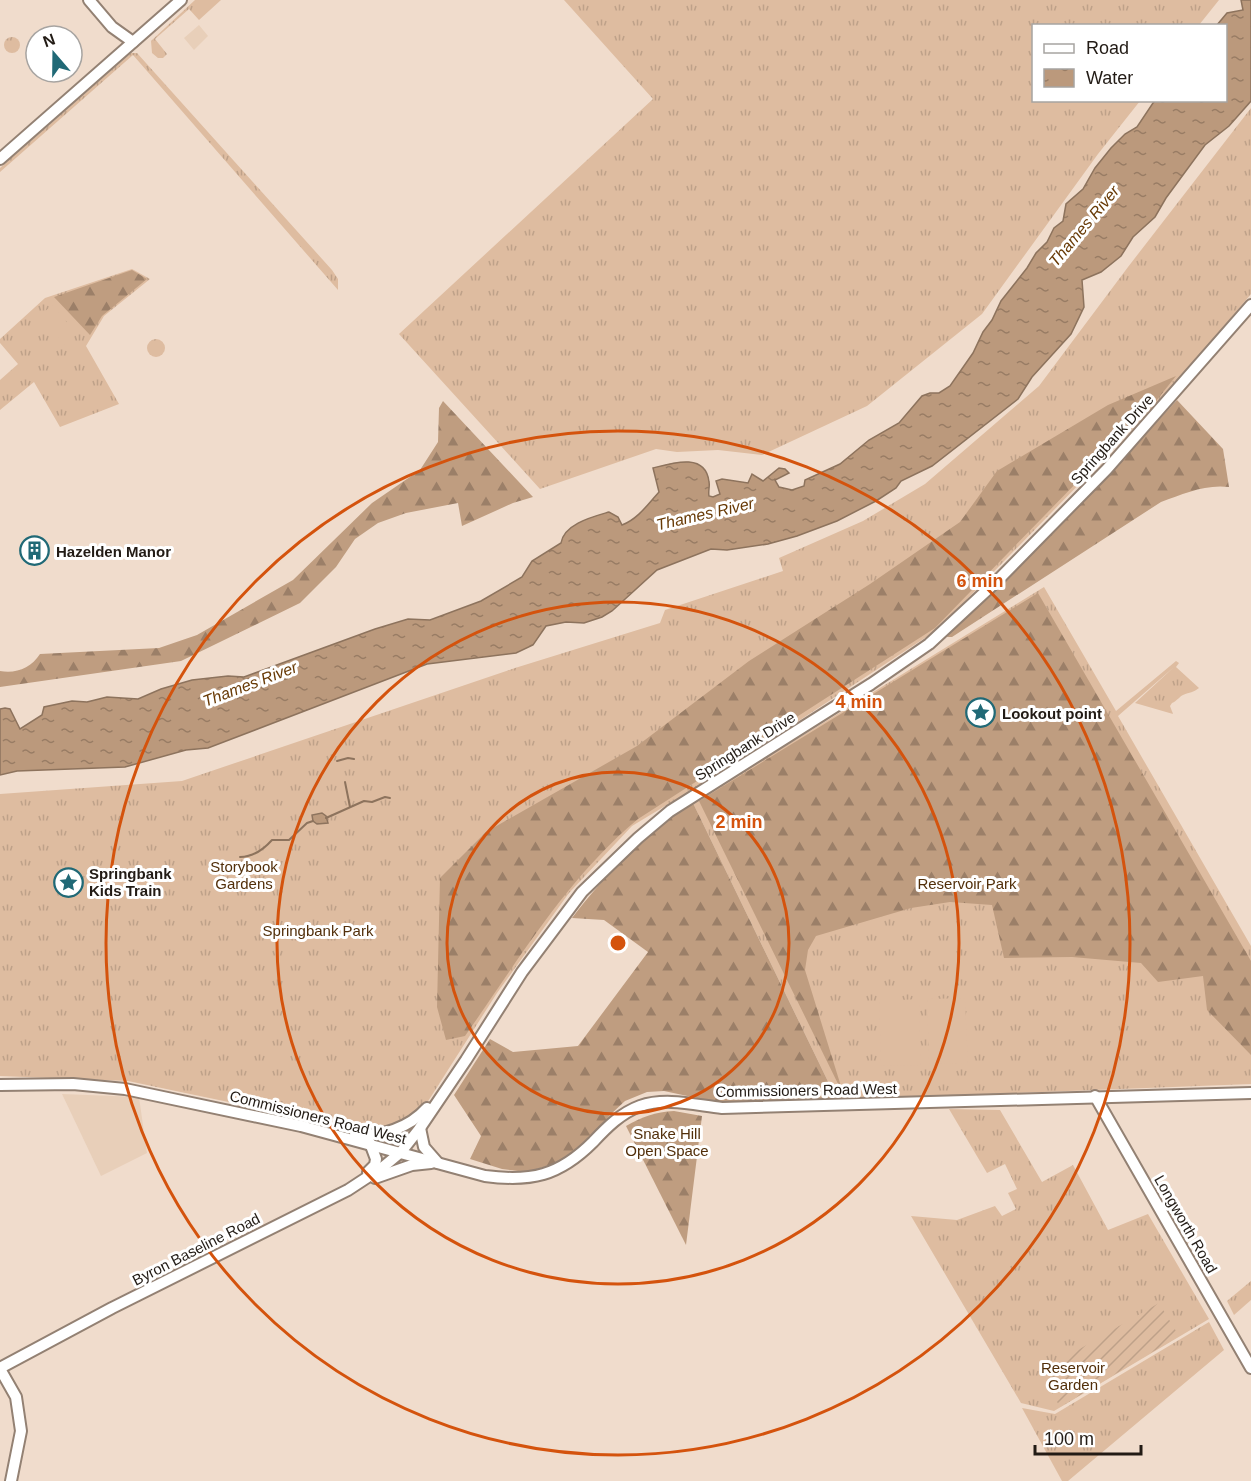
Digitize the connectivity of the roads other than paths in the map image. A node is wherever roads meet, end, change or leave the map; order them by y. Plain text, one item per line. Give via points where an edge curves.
1 (89, 0) edge
2 (181, 0) edge
3 (133, 42) junction
4 (0, 159) edge
5 (1251, 305) edge
6 (0, 1085) edge
7 (448, 1085) junction
8 (1251, 1093) edge
9 (1095, 1096) junction
10 (310, 1128) junction
11 (420, 1128) junction
12 (370, 1143) junction
13 (401, 1152) junction
14 (438, 1163) junction
15 (348, 1190) junction
16 (0, 1368) edge
17 (1251, 1368) edge
18 (11, 1481) edge

1 - 3 main road via 112,27
2 - 3 main road
3 - 4 main road
5 - 7 main road, Springbank Drive via 1107,469 929,644 670,811 582,892 522,972
6 - 10 main road, Commissioners Road West via 72,1084 125,1089
7 - 10 main road via 418,1118 395,1130 364,1136
7 - 11 main road, Springbank Drive
8 - 9 main road, Commissioners Road West
9 - 14 main road, Commissioners Road West via 856,1106 722,1108 672,1101 652,1103 613,1122 575,1158 553,1171 513,1179
9 - 17 main road, Longworth Road
10 - 12 main road, Commissioners Road West
11 - 13 main road, Springbank Drive
11 - 14 main road via 424,1147
12 - 13 main road, Commissioners Road West
12 - 15 main road via 375,1165
13 - 14 main road, Commissioners Road West
13 - 15 main road, Byron Baseline Road
14 - 15 main road via 412,1165
15 - 16 main road, Byron Baseline Road
16 - 18 main road via 16,1397 21,1431

